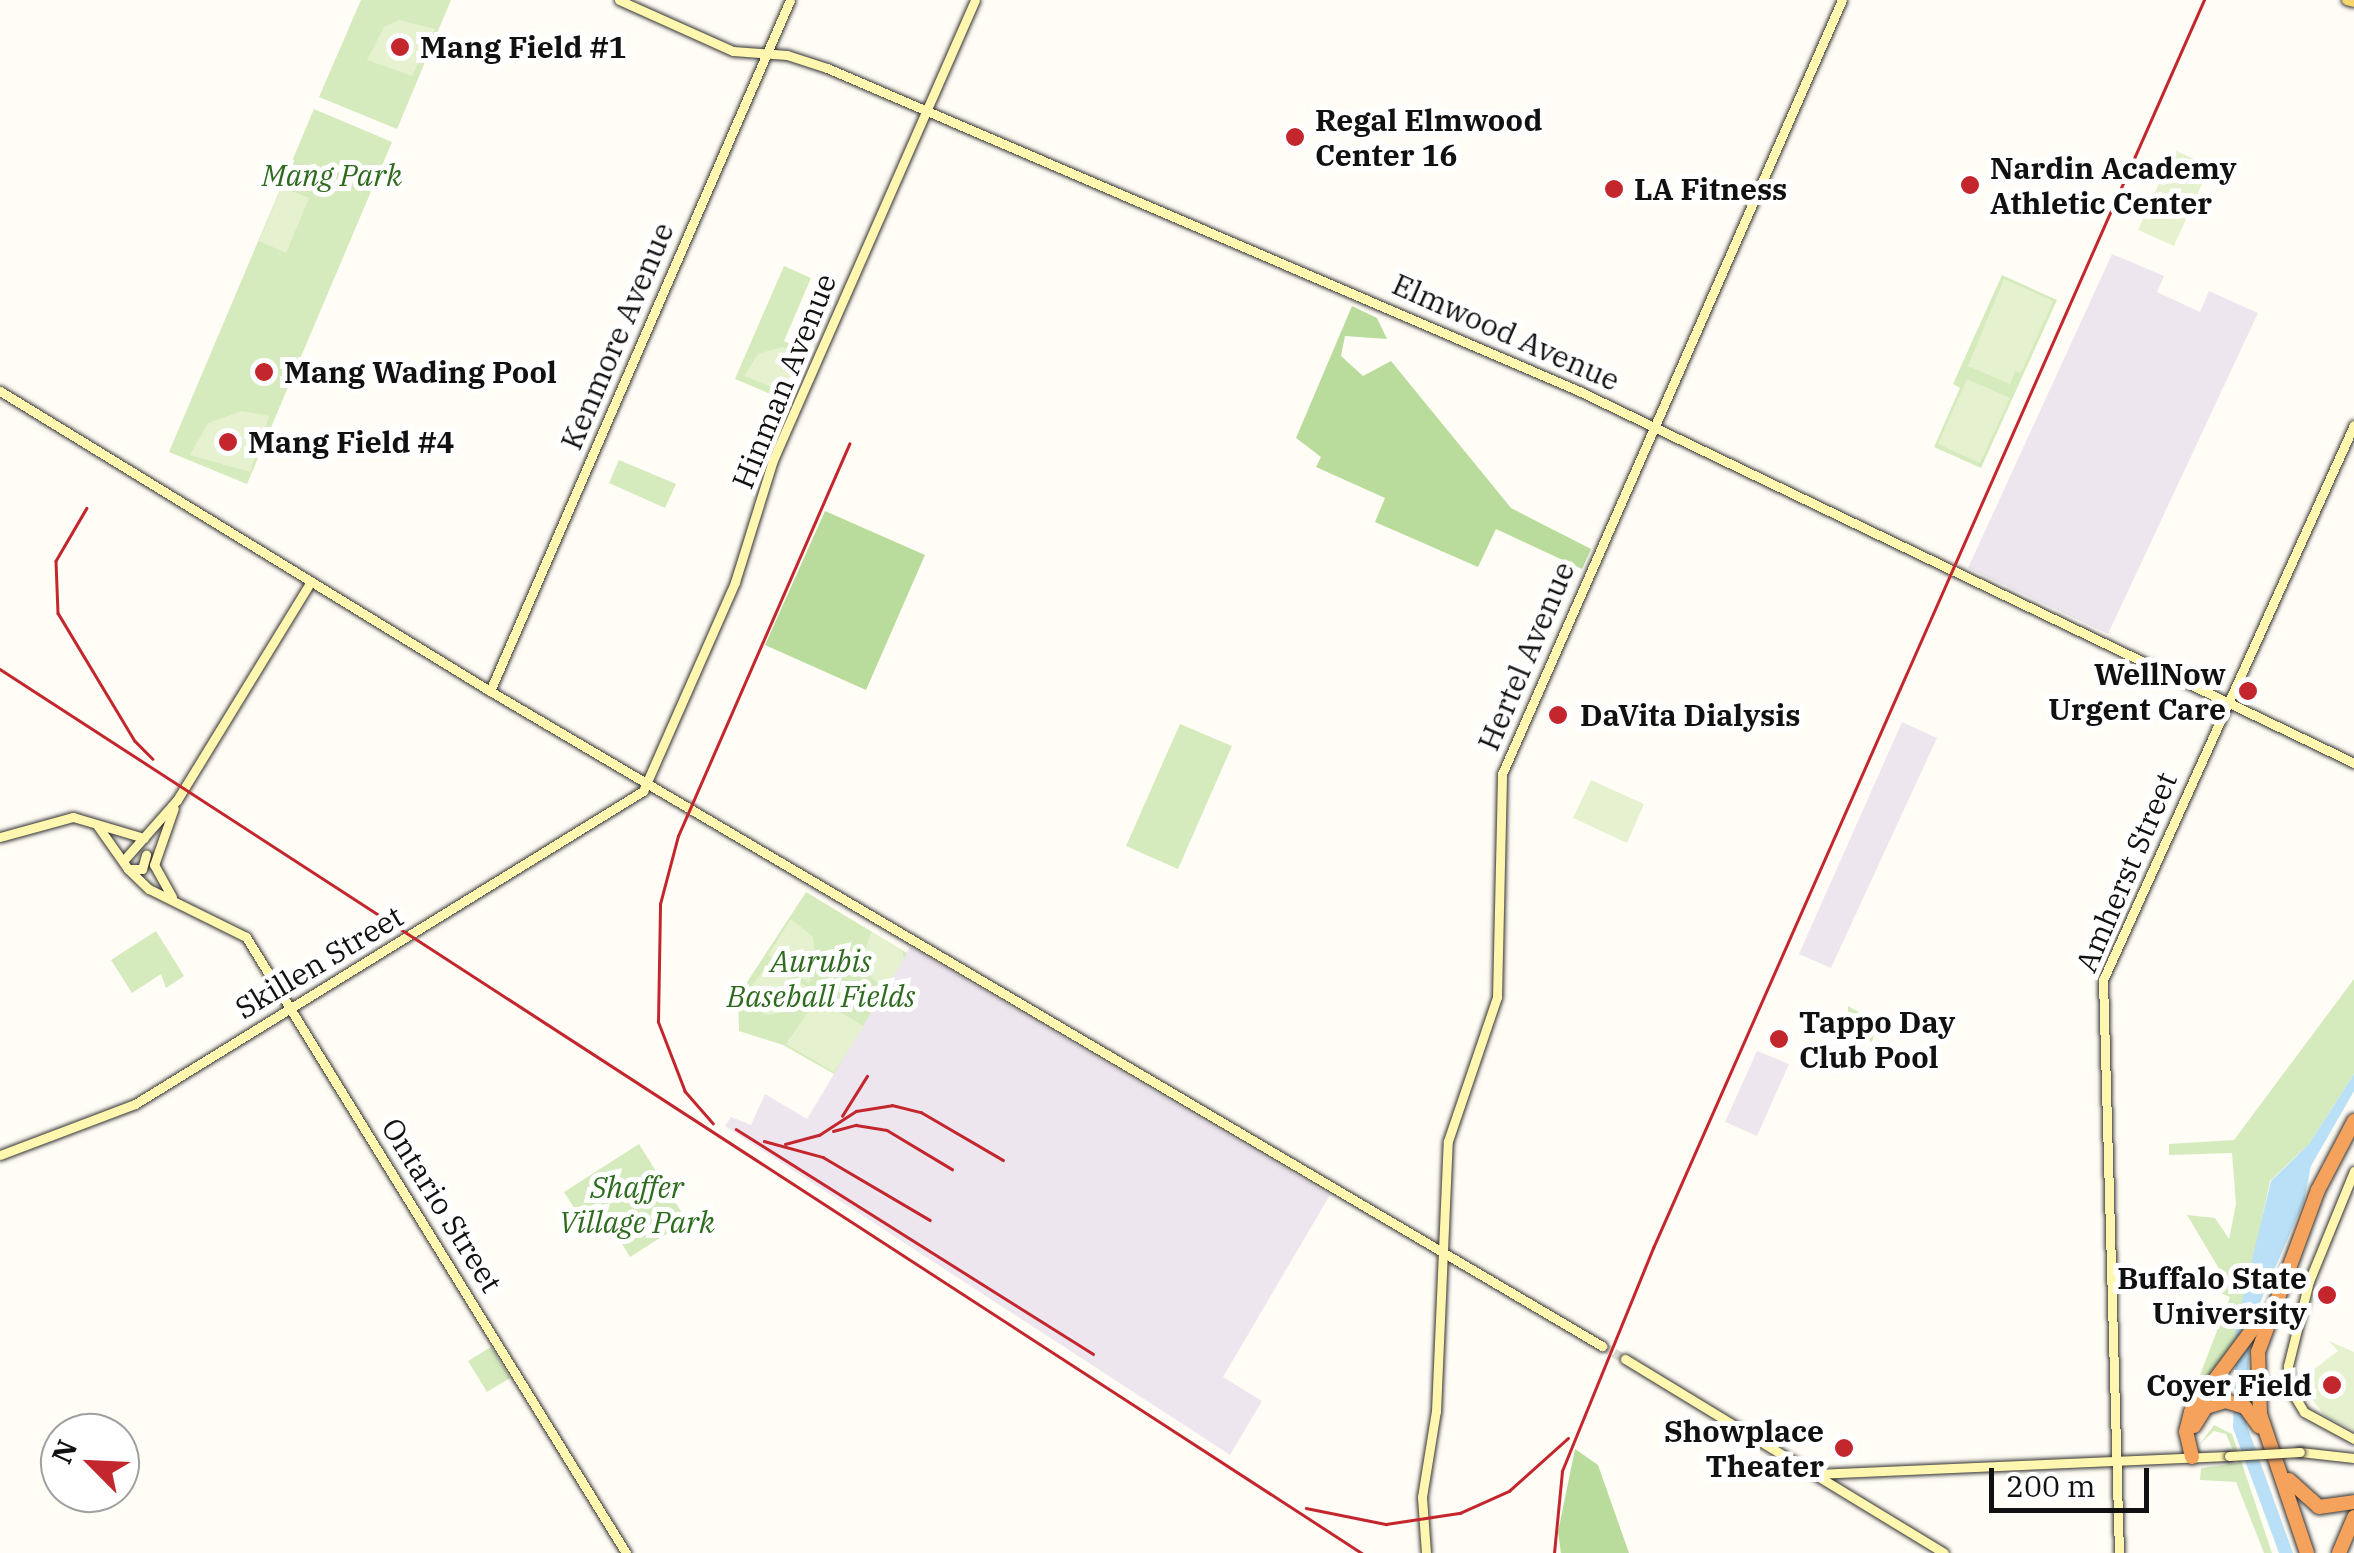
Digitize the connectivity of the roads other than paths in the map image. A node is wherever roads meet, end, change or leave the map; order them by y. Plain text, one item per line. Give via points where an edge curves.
1 (619, 0) edge
2 (790, 0) edge
3 (975, 0) edge
4 (1842, 0) edge
5 (733, 51) junction
6 (767, 54) junction
7 (756, 79) junction
8 (927, 111) junction
9 (0, 391) edge
10 (1654, 424) junction
11 (2354, 424) edge
12 (310, 583) junction
13 (490, 692) junction
14 (2226, 706) junction
15 (2354, 763) edge
16 (647, 784) junction
17 (178, 800) junction
18 (97, 825) junction
19 (0, 837) edge
20 (144, 850) junction
21 (125, 865) junction
22 (191, 910) junction
23 (291, 1008) junction
24 (2354, 1120) edge
25 (2354, 1134) edge
26 (0, 1155) edge
27 (2354, 1171) edge
28 (1441, 1251) junction
29 (2273, 1297) junction
30 (1602, 1346) tunnel mouth
31 (1624, 1359) tunnel mouth
32 (2354, 1438) edge
33 (2266, 1440) junction
34 (2192, 1457) junction
35 (2354, 1458) edge
36 (2116, 1459) junction
37 (1814, 1474) junction
38 (2289, 1480) junction
39 (2354, 1502) edge
40 (2354, 1517) edge
41 (626, 1553) edge
42 (1426, 1553) edge
43 (1944, 1553) edge
44 (2120, 1553) edge
45 (2307, 1553) edge
46 (2316, 1553) edge
47 (2339, 1553) edge

1 - 5 street, Elmwood Avenue
2 - 6 street, Kenmore Avenue
3 - 8 street, Hinman Avenue
4 - 10 street, Hertel Avenue
5 - 6 street, Elmwood Avenue
5 - 7 street via 755,65
6 - 7 street, Kenmore Avenue
6 - 8 street, Elmwood Avenue via 817,64
7 - 13 street, Kenmore Avenue
8 - 10 street, Elmwood Avenue
8 - 16 street, Hinman Avenue via 774,460 744,558
9 - 12 street
10 - 14 street, Elmwood Avenue
10 - 28 street, Hertel Avenue via 1502,774 1496,997 1452,1120
11 - 14 street, Amherst Street
12 - 13 street
12 - 17 street
13 - 16 street
14 - 15 street, Elmwood Avenue
14 - 36 street, Amherst Street via 2103,980
16 - 23 street, Skillen Street via 626,804
16 - 28 street
17 - 20 street
17 - 20 street
18 - 19 street via 62,817
18 - 20 street
18 - 21 street
20 - 21 street
20 - 21 street
20 - 22 street, Ontario Street via 162,887
21 - 22 street, Ontario Street via 148,889
22 - 23 street, Ontario Street via 246,937
23 - 26 street, Skillen Street via 135,1104
23 - 41 street, Ontario Street
24 - 29 highway
25 - 38 highway via 2279,1301 2266,1350 2269,1420
27 - 32 street via 2298,1312 2288,1366 2290,1387 2304,1412
28 - 30 street
28 - 42 street, Hertel Avenue via 1436,1411 1422,1497
29 - 33 highway via 2258,1352
29 - 34 highway via 2190,1412
31 - 37 street
33 - 34 highway via 2250,1412 2230,1401 2215,1402 2198,1416
33 - 45 highway
34 - 35 street, bridge via 2300,1452
34 - 36 street
36 - 37 street
36 - 44 street, Amherst Street
37 - 43 street
38 - 39 highway via 2319,1507
38 - 46 highway
40 - 47 highway

